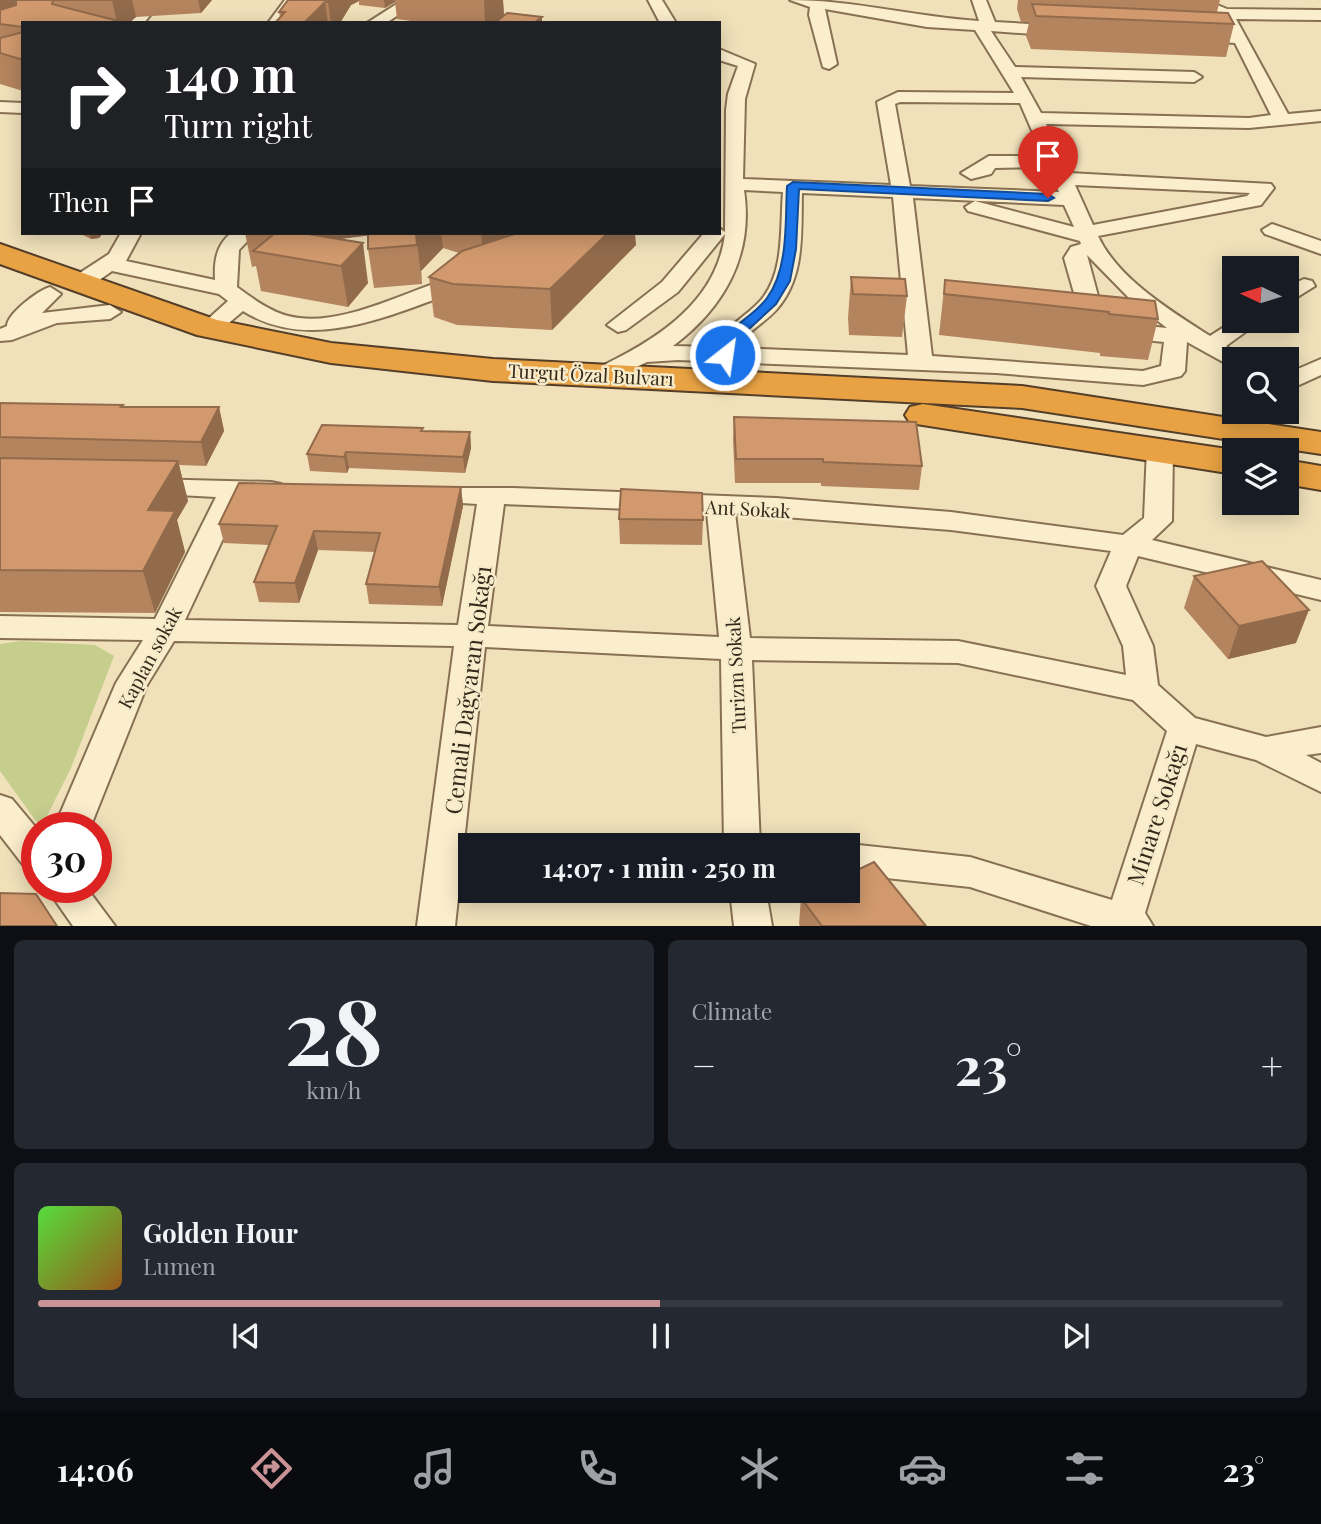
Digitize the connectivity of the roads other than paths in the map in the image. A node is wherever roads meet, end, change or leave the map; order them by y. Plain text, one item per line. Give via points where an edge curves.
1 (293, 0) edge
2 (414, 0) edge
3 (654, 0) edge
4 (796, 0) edge
5 (979, 0) edge
6 (1193, 0) edge
7 (154, 1) edge
8 (130, 3) dead end
9 (818, 4) junction
10 (1225, 14) junction
11 (1318, 20) edge
12 (138, 21) edge
13 (277, 21) edge
14 (378, 21) edge
15 (667, 21) edge
16 (985, 27) junction
17 (1082, 32) edge
18 (1175, 36) edge
19 (1241, 39) junction
20 (721, 44) edge
21 (721, 55) edge
22 (747, 64) junction
23 (829, 64) dead end
24 (1010, 72) junction
25 (1194, 77) dead end
26 (1026, 97) junction
27 (728, 98) edge
28 (0, 107) edge
29 (21, 108) edge
30 (1321, 116) edge
31 (1034, 118) junction
32 (1282, 119) junction
33 (727, 136) edge
34 (1059, 170) junction
35 (971, 173) dead end
36 (734, 184) junction
37 (793, 186) junction
38 (902, 197) junction
39 (1073, 199) junction
40 (728, 212) edge
41 (1272, 230) dead end
42 (130, 235) edge
43 (242, 235) edge
44 (713, 235) edge
45 (1089, 238) junction
46 (1321, 248) edge
47 (0, 253) edge
48 (110, 264) junction
49 (488, 273) edge
50 (0, 277) edge
51 (65, 288) junction
52 (234, 295) junction
53 (110, 312) junction
54 (618, 325) dead end
55 (1069, 326) edge
56 (209, 328) junction
57 (1095, 328) junction
58 (1230, 333) edge
59 (1181, 334) junction
60 (2, 336) edge
61 (1210, 346) junction
62 (1222, 354) edge
63 (725, 355) junction
64 (660, 363) junction
65 (921, 363) junction
66 (1321, 366) edge
67 (493, 370) junction
68 (370, 373) junction
69 (1299, 377) edge
70 (1222, 415) edge
71 (1222, 423) edge
72 (1287, 424) edge
73 (1321, 428) edge
74 (1321, 443) edge
75 (1160, 449) junction
76 (1299, 458) edge
77 (1222, 460) edge
78 (1321, 462) edge
79 (1299, 474) edge
80 (1321, 478) edge
81 (130, 487) edge
82 (233, 489) junction
83 (296, 491) edge
84 (393, 494) edge
85 (491, 496) junction
86 (720, 506) junction
87 (1128, 545) junction
88 (1321, 590) edge
89 (0, 627) edge
90 (164, 632) junction
91 (471, 636) junction
92 (736, 649) junction
93 (1143, 690) junction
94 (1184, 728) junction
95 (1321, 740) edge
96 (1266, 750) junction
97 (1321, 779) edge
98 (79, 812) edge
99 (460, 833) edge
100 (742, 833) edge
101 (458, 851) edge
102 (860, 860) edge
103 (77, 903) edge
104 (750, 903) edge
105 (436, 918) edge
106 (1126, 923) edge
107 (96, 926) edge
108 (753, 926) edge

1 - 13 street
2 - 14 street
3 - 15 street
4 - 9 street
5 - 16 street
6 - 10 street
7 - 8 street
7 - 12 street
9 - 16 street
9 - 23 street
10 - 11 street
10 - 19 street
16 - 17 street
16 - 24 street
18 - 19 street
19 - 32 street
20 - 22 street via 743,55
21 - 22 street
22 - 27 street via 746,75
24 - 25 street
24 - 26 street
26 - 31 street
26 - 38 street via 898,97 888,101
27 - 33 street
28 - 29 street
30 - 32 street
31 - 32 street via 1249,123
31 - 34 street
33 - 36 street
34 - 35 street via 998,160
34 - 39 street
34 - 45 street via 1264,188 1254,201
36 - 37 street
36 - 40 street
37 - 38 street
37 - 63 street via 784,281 772,302 729,340
38 - 39 street
38 - 45 street via 983,209
38 - 65 street
39 - 45 street
40 - 64 street via 733,251 720,286
41 - 46 street
42 - 48 street
43 - 52 street via 228,246 224,260
44 - 54 street via 670,287
45 - 57 street via 1075,258
45 - 59 street via 1108,267
47 - 51 highway, Turgut Özal Bulvarı
48 - 51 street
48 - 52 street
49 - 52 street via 363,314 313,324 285,323
50 - 51 highway, Turgut Özal Bulvarı
51 - 53 highway, Turgut Özal Bulvarı
51 - 56 highway, Turgut Özal Bulvarı
51 - 60 street
52 - 56 street
53 - 60 street via 54,316
53 - 68 highway, Turgut Özal Bulvarı via 250,352
55 - 57 street
56 - 67 highway, Turgut Özal Bulvarı via 331,353
57 - 59 street
58 - 61 street
59 - 61 street
59 - 65 street via 1173,371 1143,378
61 - 62 street
63 - 64 street
63 - 65 street
64 - 67 highway via 612,370
64 - 70 highway via 1106,394
66 - 69 street
67 - 74 highway, Turgut Özal Bulvarı via 1022,397
68 - 71 highway, Turgut Özal Bulvarı via 998,410 1150,429
68 - 75 highway via 531,394 945,416
72 - 73 highway
75 - 77 highway
75 - 87 street via 1158,521
76 - 78 highway
79 - 80 highway
81 - 82 street
82 - 83 street
82 - 90 street, Kaplan sokak
84 - 85 street, Ant Sokak
85 - 86 street, Ant Sokak
85 - 91 street, Cemali Dağyaran Sokağı
86 - 87 street, Ant Sokak via 939,520
86 - 92 street, Turizm Sokak
87 - 88 street, Ant Sokak
87 - 93 street via 1111,586 1138,646
89 - 90 street
90 - 91 street
90 - 98 street, Kaplan sokak via 132,683
91 - 92 street
91 - 99 street, Cemali Dağyaran Sokağı
92 - 93 street via 958,652
92 - 100 street, Turizm Sokak
93 - 94 street, Minare Sokağı
94 - 96 street
94 - 106 street, Minare Sokağı
95 - 96 street
96 - 97 street
101 - 105 street, Cemali Dağyaran Sokağı
102 - 106 street via 970,872
103 - 107 street
104 - 108 street

